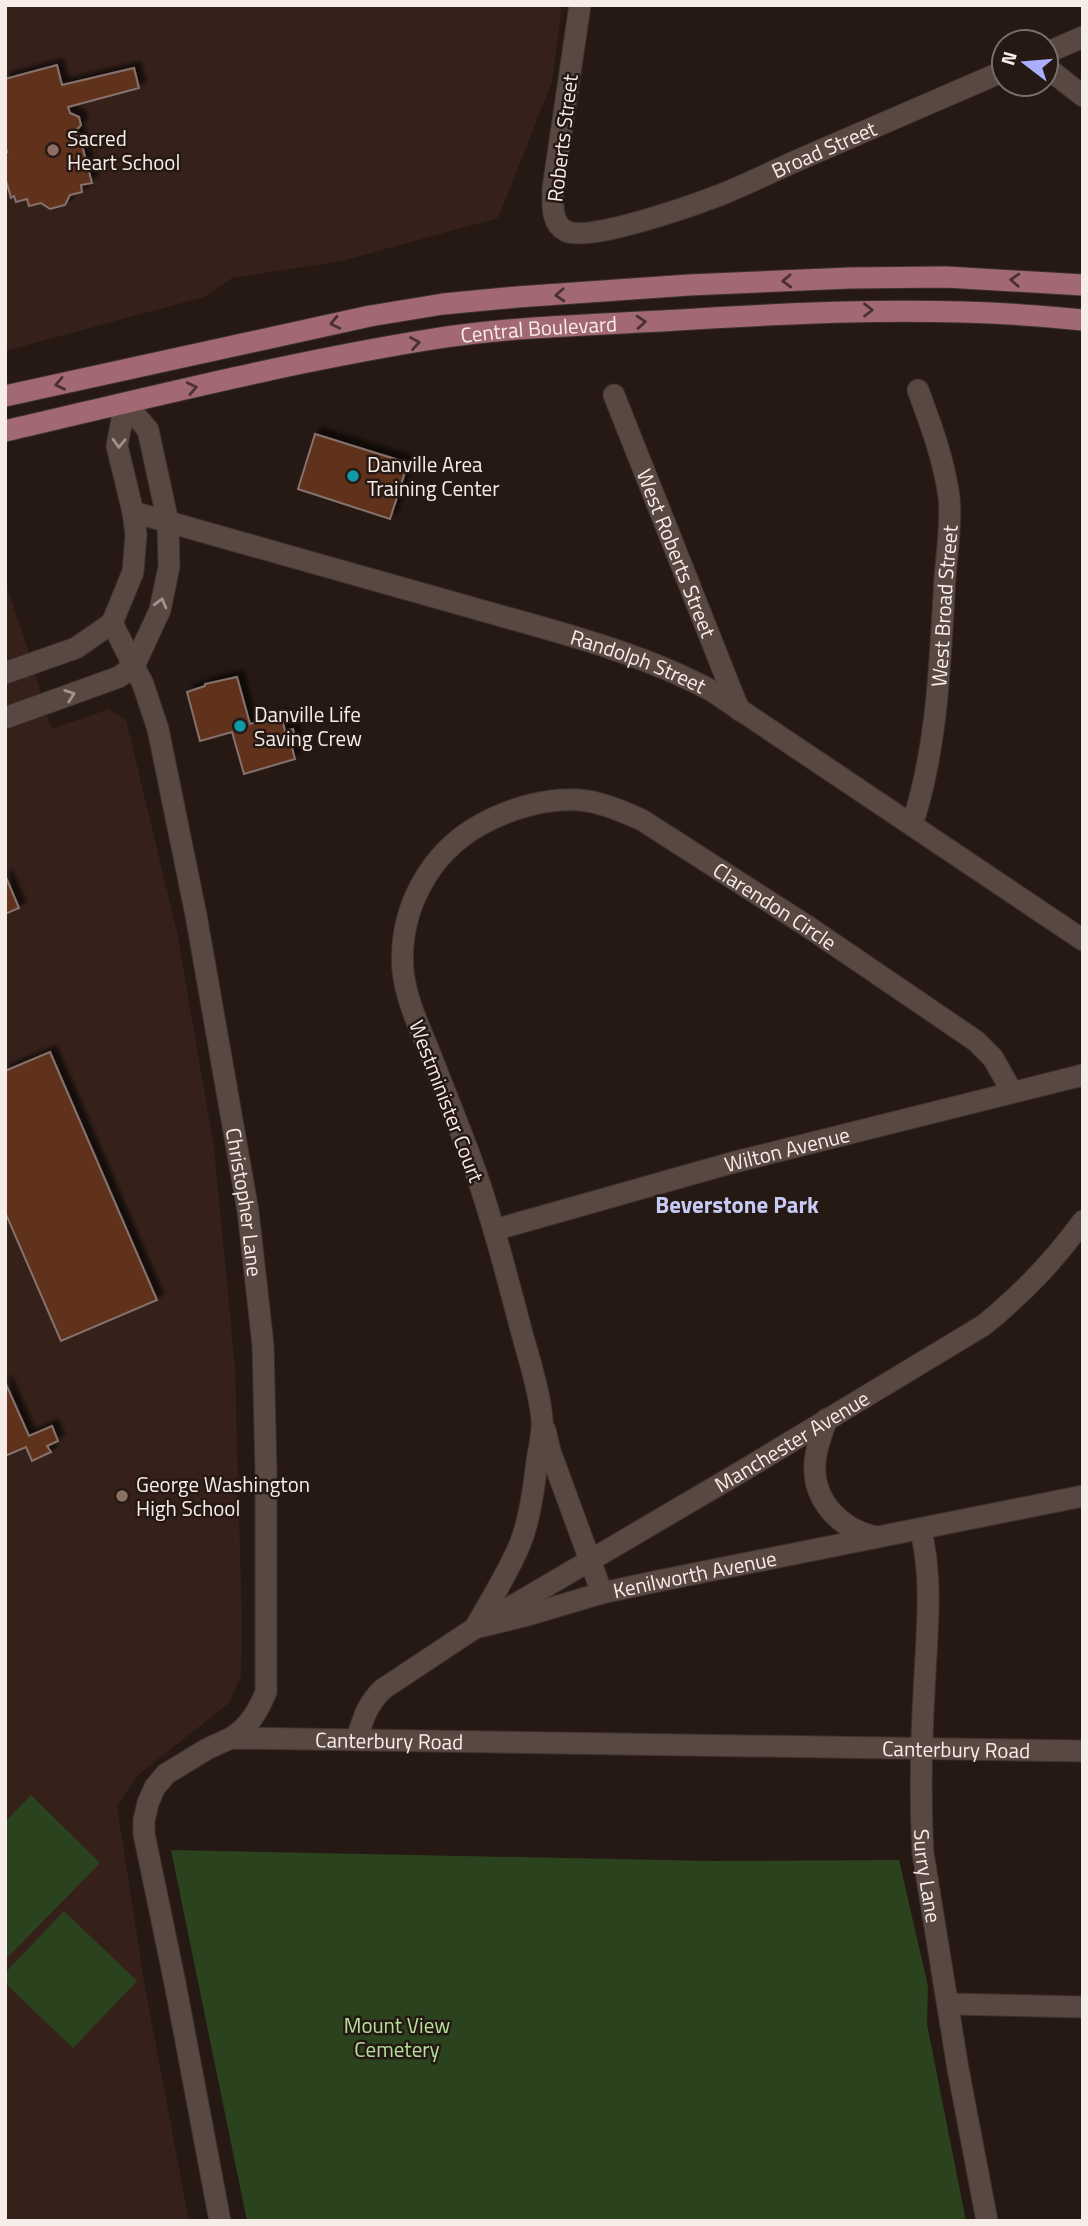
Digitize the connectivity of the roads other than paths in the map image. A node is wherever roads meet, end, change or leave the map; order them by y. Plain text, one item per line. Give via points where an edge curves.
1 (580, 5) edge
2 (1083, 37) edge
3 (1060, 47) edge
4 (990, 77) edge
5 (1060, 78) edge
6 (1083, 96) edge
7 (640, 221) joint
8 (1083, 285) edge
9 (1083, 320) edge
10 (918, 390) dead end
11 (614, 395) dead end
12 (5, 396) edge
13 (125, 403) junction
14 (5, 431) edge
15 (133, 512) junction
16 (168, 522) junction
17 (112, 623) junction
18 (134, 666) junction
19 (5, 673) edge
20 (739, 710) junction
21 (5, 718) edge
22 (499, 816) joint
23 (912, 825) junction
24 (1083, 940) edge
25 (1080, 1082) edge
26 (1012, 1092) junction
27 (1083, 1221) edge
28 (494, 1230) junction
29 (827, 1419) junction
30 (542, 1422) junction
31 (1083, 1496) edge
32 (920, 1529) junction
33 (879, 1537) junction
34 (589, 1562) junction
35 (602, 1593) junction
36 (475, 1628) junction
37 (231, 1738) junction
38 (357, 1739) junction
39 (923, 1748) junction
40 (1083, 1751) edge
41 (949, 2004) junction
42 (1083, 2007) edge
43 (220, 2221) edge
44 (987, 2221) edge

1 - 7 street, Roberts Street via 552,188 556,221 576,234
2 - 3 street
4 - 7 street, Broad Street via 723,194
5 - 6 street
8 -> 12 main road, Central Boulevard via 946,276 849,278 443,304
13 -> 9 main road, Central Boulevard via 378,349 506,330 857,310 1028,314
10 - 23 street, West Broad Street via 937,442 950,499 933,740
11 - 20 street, West Roberts Street
13 - 14 main road, Central Boulevard
13 -> 15 street via 117,446
13 - 16 street via 148,430
15 - 16 street, Randolph Street
15 - 17 street via 133,572
18 -> 16 street via 160,610 169,567
16 - 20 street, Randolph Street via 648,661 701,685
17 - 18 street, Christopher Lane
17 - 19 street via 76,648
21 -> 18 street via 119,677
18 - 37 street, Christopher Lane via 158,729 196,915 248,1211 263,1345 266,1692 250,1721
20 - 23 street, Randolph Street
22 - 26 street, Clarendon Circle via 536,804 586,801 642,820 976,1041 993,1058
22 - 28 street, Westminister Court via 468,832 429,872 407,915 403,942 408,998
23 - 24 street, Randolph Street
25 - 26 street, Wilton Avenue
26 - 28 street, Wilton Avenue via 731,1163
27 - 29 street, Manchester Avenue via 1046,1269 984,1325
28 - 30 street, Westminister Court
29 - 33 street via 815,1463 820,1493 839,1521
29 - 34 street, Manchester Avenue
30 - 34 street, Westminister Court
30 - 36 street, Westminister Court via 534,1490 520,1543
31 - 32 street, Kenilworth Avenue
32 - 33 street, Kenilworth Avenue
32 - 39 street, Surry Lane via 926,1550
33 - 35 street, Kenilworth Avenue
34 - 35 street, Westminister Court
34 - 36 street, Manchester Avenue
35 - 36 street, Kenilworth Avenue
36 - 38 street, Kenilworth Avenue via 372,1699
37 - 38 street, Canterbury Road
37 - 43 street, Canterbury Road via 166,1774 155,1787 144,1820
38 - 39 street, Canterbury Road
39 - 40 street, Canterbury Road
39 - 41 street, Surry Lane via 923,1853
41 - 42 street
41 - 44 street, Surry Lane

